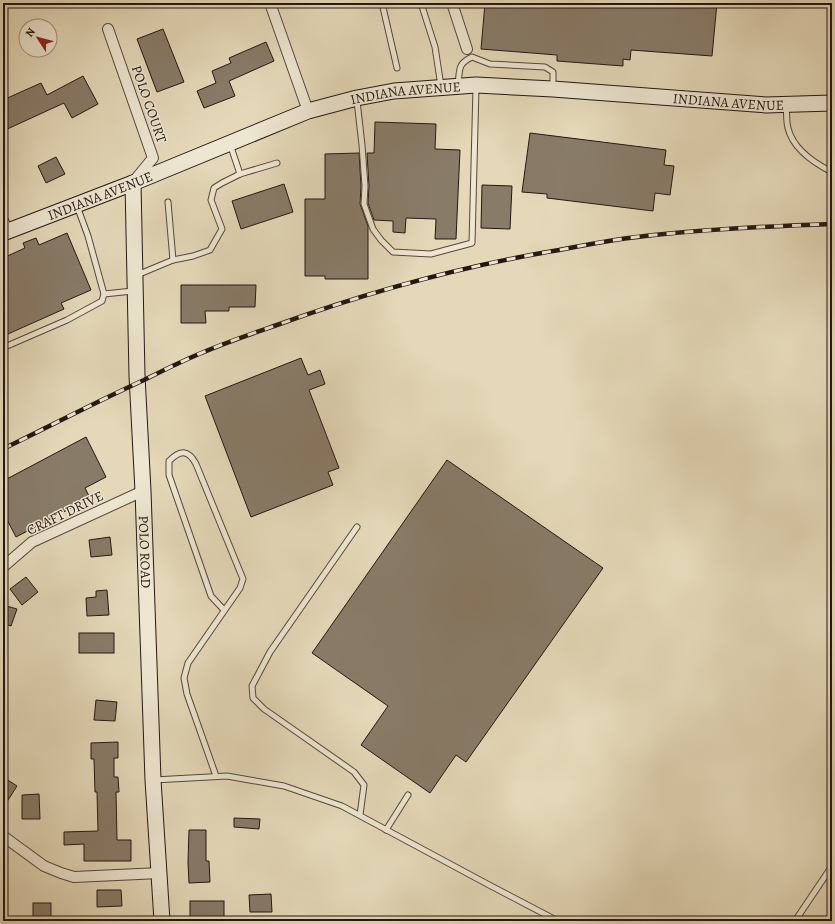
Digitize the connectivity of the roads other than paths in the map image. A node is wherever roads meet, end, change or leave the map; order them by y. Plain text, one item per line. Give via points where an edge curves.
1 (270, 3) edge
2 (382, 3) edge
3 (421, 3) edge
4 (452, 3) edge
5 (108, 29) dead end
6 (467, 49) dead end
7 (397, 68) dead end
8 (476, 85) junction
9 (458, 86) junction
10 (442, 87) junction
11 (553, 89) junction
12 (357, 98) junction
13 (832, 103) edge
14 (786, 104) junction
15 (308, 111) junction
16 (229, 144) junction
17 (277, 163) dead end
18 (832, 172) edge
19 (240, 174) junction
20 (132, 182) junction
21 (168, 202) dead end
22 (77, 204) junction
23 (3, 215) edge
24 (7, 232) edge
25 (172, 260) junction
26 (134, 276) junction
27 (134, 291) junction
28 (104, 294) junction
29 (3, 346) edge
30 (143, 491) junction
31 (357, 527) dead end
32 (3, 568) edge
33 (224, 610) junction
34 (216, 776) junction
35 (153, 780) junction
36 (408, 795) dead end
37 (360, 815) junction
38 (386, 830) junction
39 (3, 836) edge
40 (832, 866) edge
41 (160, 873) junction
42 (162, 921) edge
43 (558, 921) edge
44 (795, 921) edge

1 - 15 street
2 - 7 lane
3 - 10 lane via 436,47
4 - 6 street
5 - 20 street, POLO COURT via 153,158
8 - 9 main road, INDIANA AVENUE
8 - 11 main road, INDIANA AVENUE
8 - 12 lane via 472,243 430,254 393,252 373,229 364,204 365,186
9 - 10 main road, INDIANA AVENUE
9 - 11 lane via 460,65 472,57 490,64 544,67 553,72
10 - 12 main road, INDIANA AVENUE via 394,91
11 - 14 main road, INDIANA AVENUE
12 - 15 main road, INDIANA AVENUE
13 - 14 main road, INDIANA AVENUE
14 - 18 lane via 788,128 794,141 809,158
15 - 16 main road, INDIANA AVENUE
16 - 19 lane
16 - 20 main road, INDIANA AVENUE
17 - 19 lane
19 - 25 lane via 214,188 211,200 222,229 210,250
20 - 22 main road, INDIANA AVENUE
20 - 26 main road, POLO ROAD
21 - 25 lane
22 - 24 main road, INDIANA AVENUE
22 - 28 lane
23 - 24 lane
25 - 26 lane
26 - 27 main road, POLO ROAD
27 - 28 lane
27 - 30 main road, POLO ROAD
28 - 29 lane via 102,301 67,320
30 - 32 street, CRAFT DRIVE via 32,542
30 - 35 main road, POLO ROAD
31 - 37 lane via 270,652 252,686 253,698 264,709 354,772 364,785
33 - 33 lane via 240,588 243,579 196,464 188,454 181,453 169,462 169,475 211,596
33 - 34 lane via 188,663 184,678 187,694
34 - 35 lane
34 - 37 lane via 284,786
35 - 41 main road, POLO ROAD
36 - 38 lane
37 - 38 lane
38 - 43 lane
39 - 41 street via 44,866 74,877
40 - 44 lane
41 - 42 main road, POLO ROAD

